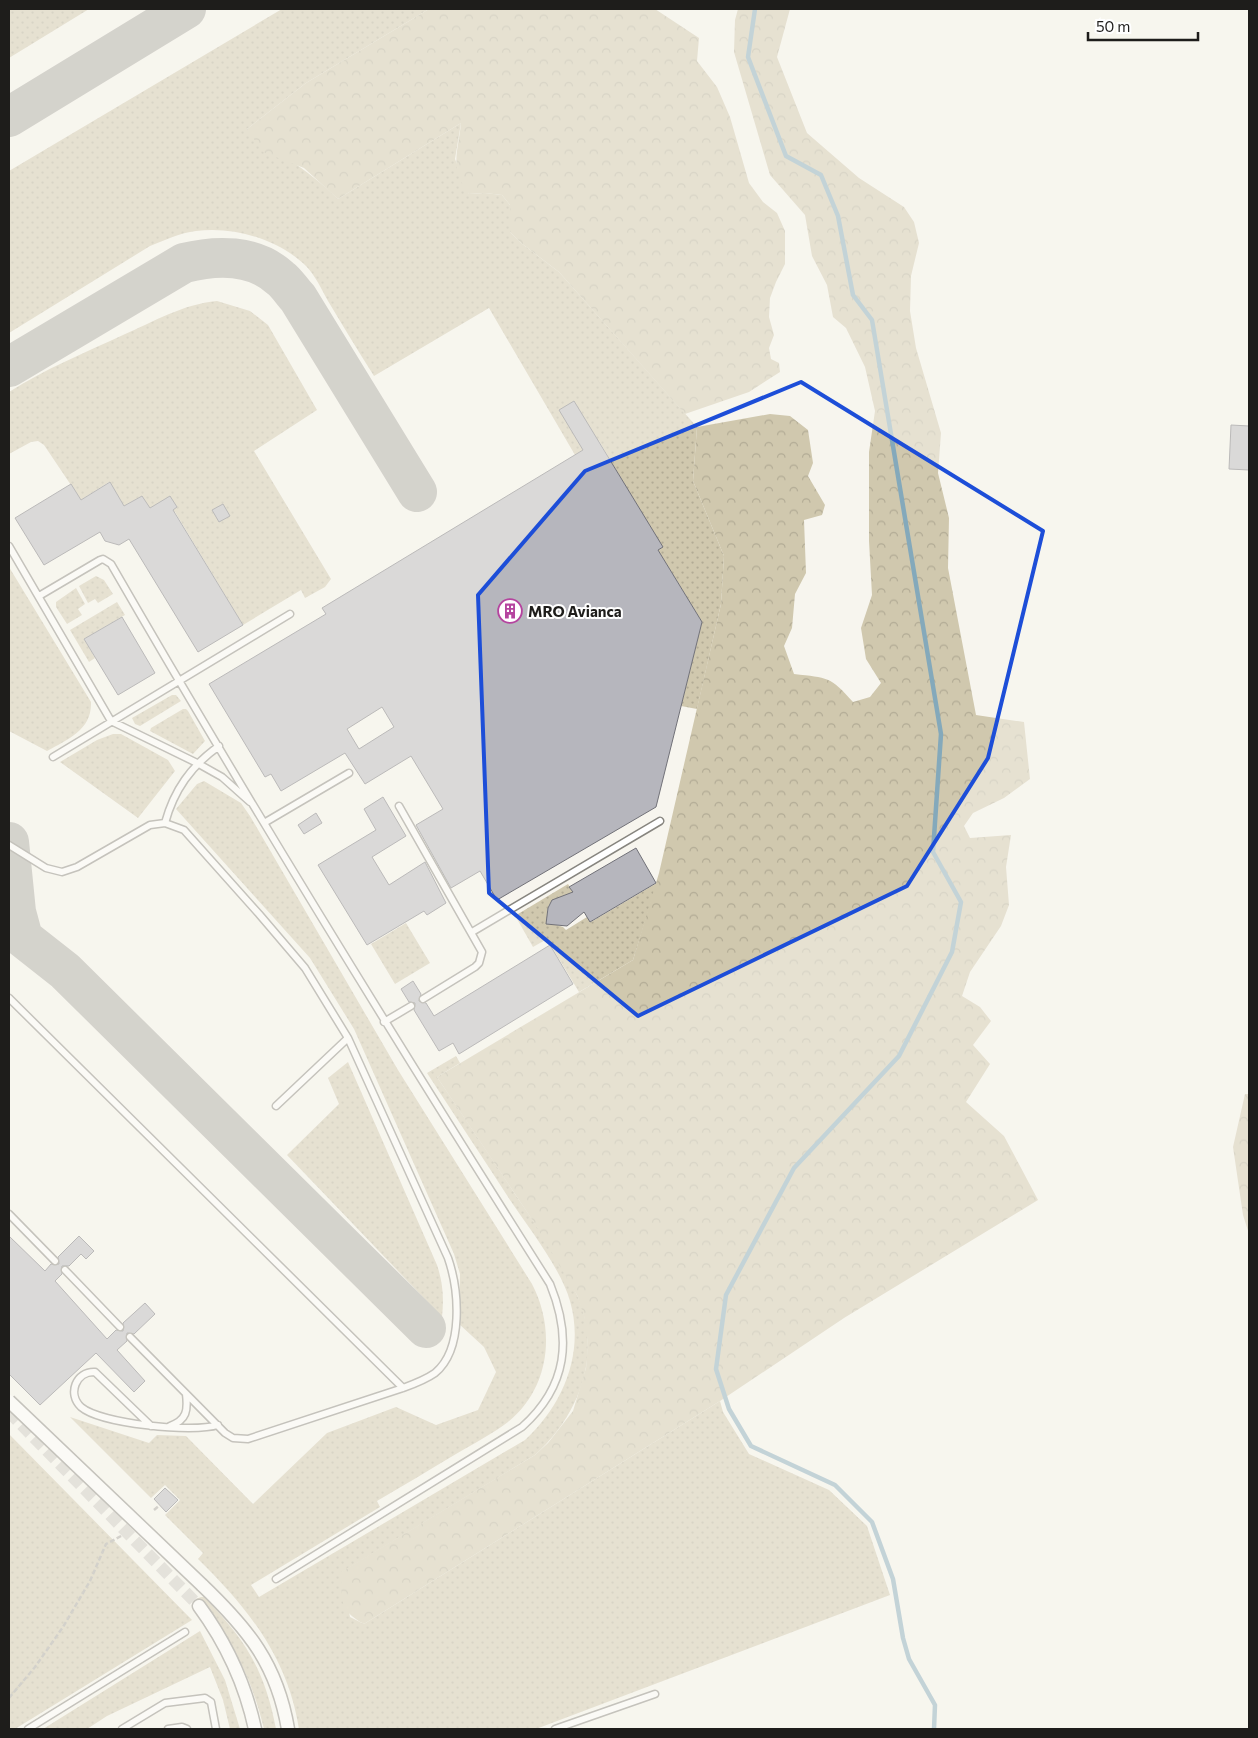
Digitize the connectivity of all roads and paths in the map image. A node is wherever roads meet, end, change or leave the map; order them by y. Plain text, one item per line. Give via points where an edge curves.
1 (9, 546) edge
2 (39, 596) junction
3 (290, 614) dead end
4 (178, 681) junction
5 (111, 720) junction
6 (218, 746) junction
7 (53, 757) dead end
8 (197, 763) junction
9 (349, 773) dead end
10 (255, 806) junction
11 (399, 806) dead end
12 (660, 821) dead end
13 (264, 822) junction
14 (165, 823) junction
15 (9, 845) edge
16 (472, 932) junction
17 (9, 998) edge
18 (423, 999) dead end
19 (411, 1006) dead end
20 (384, 1022) junction
21 (348, 1038) junction
22 (276, 1106) dead end
23 (9, 1214) edge
24 (55, 1261) dead end
25 (65, 1270) dead end
26 (120, 1327) dead end
27 (130, 1337) dead end
28 (403, 1388) junction
29 (186, 1394) junction
30 (9, 1401) edge
31 (218, 1425) junction
32 (151, 1426) junction
33 (166, 1427) junction
34 (160, 1505) dead end
35 (154, 1510) dead end
36 (123, 1534) dead end
37 (276, 1579) dead end
38 (199, 1606) tunnel mouth
39 (185, 1632) dead end
40 (655, 1694) dead end
41 (9, 1698) edge
42 (28, 1729) edge
43 (122, 1729) edge
44 (168, 1729) edge
45 (187, 1729) edge
46 (216, 1729) edge
47 (255, 1729) edge
48 (288, 1729) edge
49 (555, 1729) edge

1 - 2 lane
2 - 4 lane via 100,560 108,560
2 - 5 lane
3 - 4 lane
4 - 5 lane
4 - 6 lane
5 - 7 lane
5 - 8 lane
6 - 8 lane
6 - 10 lane
8 - 10 lane via 222,777
8 - 14 lane via 175,795
9 - 13 lane
10 - 13 lane
11 - 16 lane
12 - 16 lane
13 - 20 lane
14 - 15 lane via 150,825 77,867 62,872 46,868
14 - 21 lane via 184,830 305,968
16 - 18 lane via 482,952 479,963
17 - 28 lane
19 - 20 lane
20 - 37 lane via 550,1284 562,1319 563,1355 548,1397 522,1427
21 - 22 lane
21 - 28 lane via 455,1279 457,1313 452,1344 444,1362 423,1380
23 - 24 lane
25 - 26 lane
27 - 29 lane
28 - 31 lane via 248,1439 233,1438
29 - 31 lane
29 - 33 lane via 186,1414 177,1423
30 - 48 street, bridge via 236,1618 276,1683
31 - 33 lane via 200,1429
32 - 32 lane via 95,1372 82,1375 76,1382 74,1396 85,1409
32 - 33 lane
34 - 35 path
36 - 41 path via 106,1544 90,1581 63,1627
38 - 47 street via 232,1657
39 - 42 lane
40 - 49 lane
43 - 46 lane via 165,1703 205,1698 211,1702
44 - 45 lane

